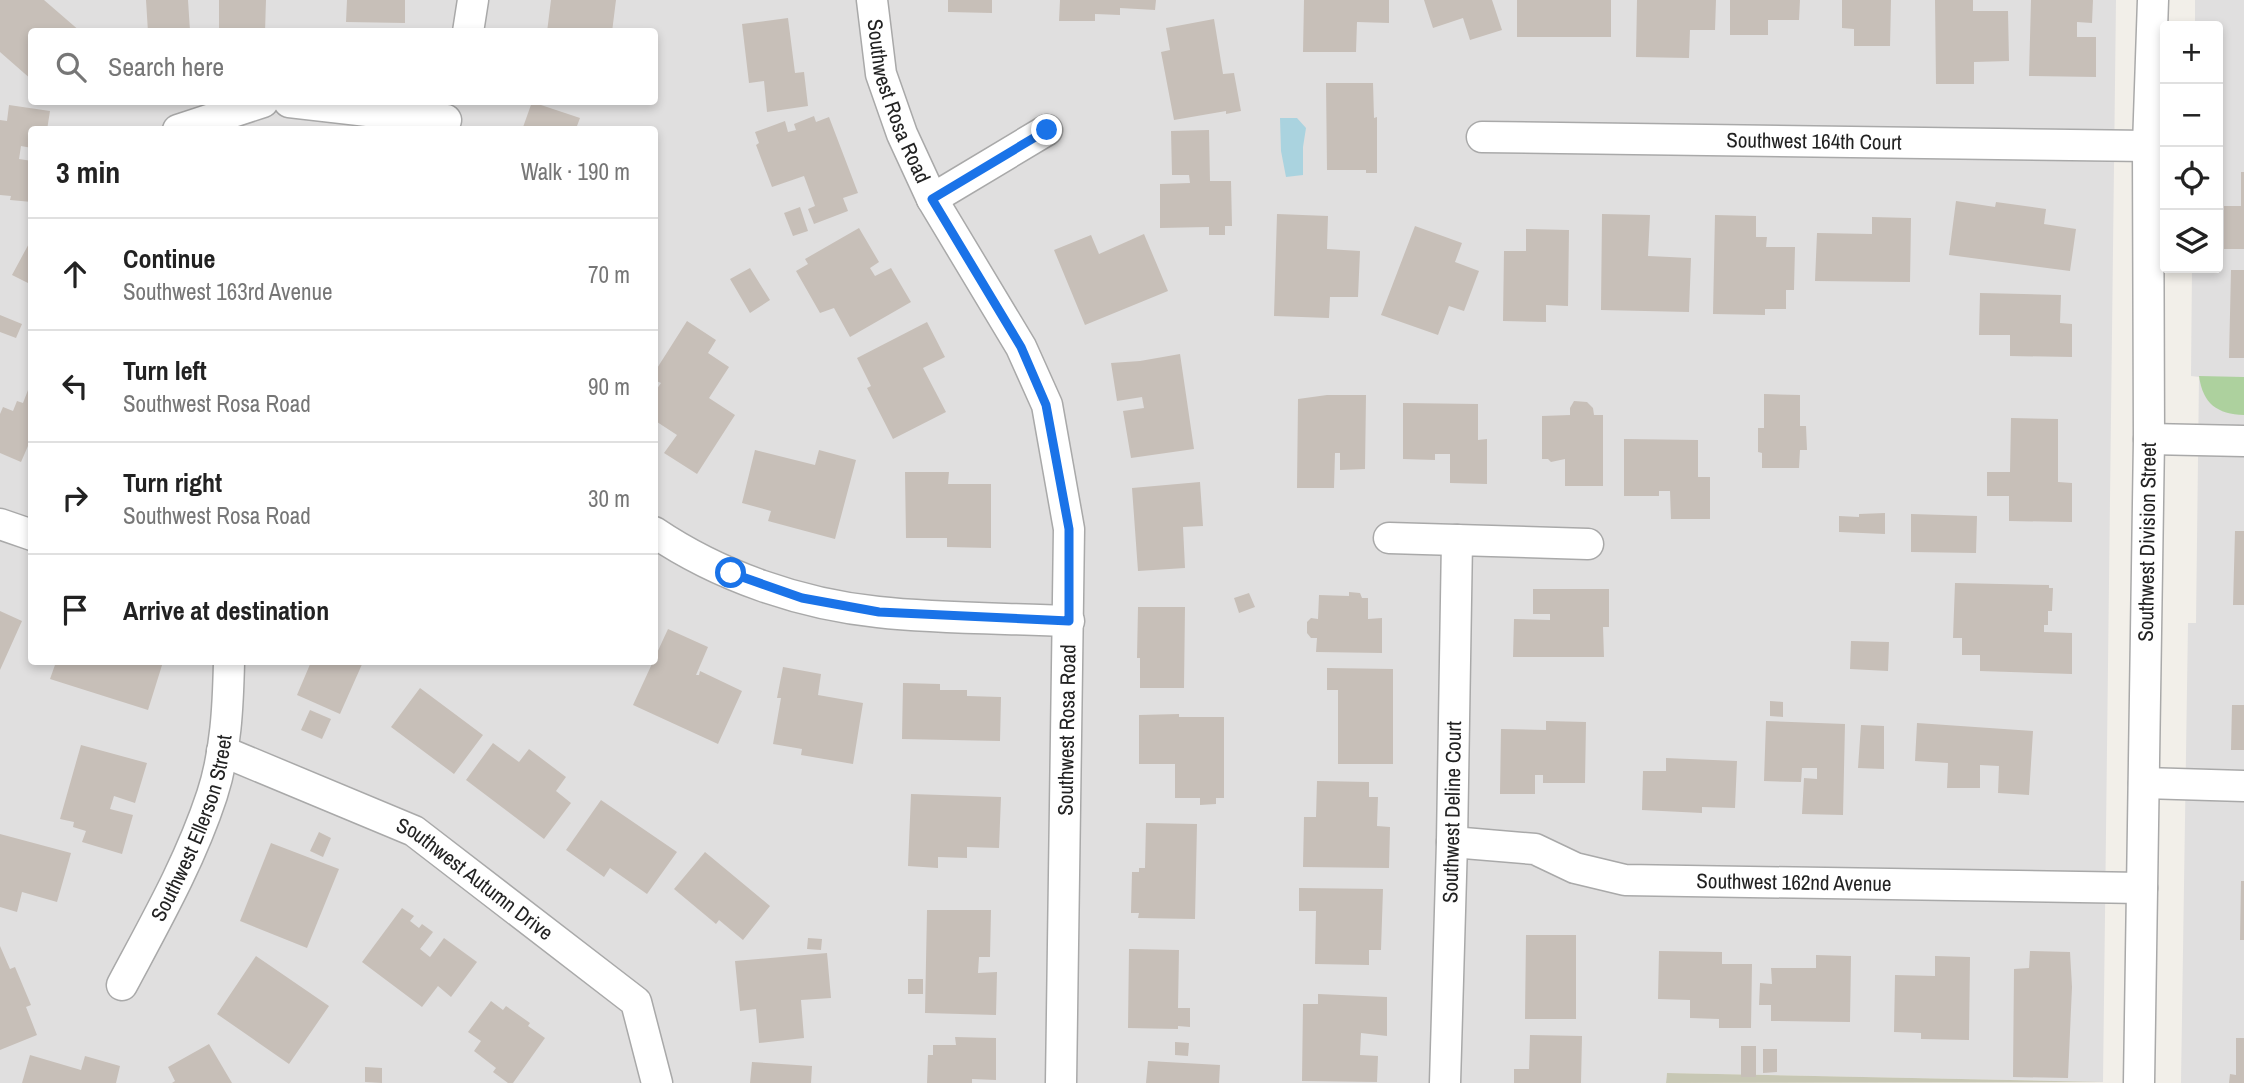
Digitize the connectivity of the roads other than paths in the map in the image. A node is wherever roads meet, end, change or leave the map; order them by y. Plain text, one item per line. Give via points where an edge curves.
1 (472, 0) edge
2 (872, 0) edge
3 (2153, 0) edge
4 (468, 28) edge
5 (254, 105) edge
6 (320, 105) edge
7 (446, 117) edge
8 (190, 126) edge
9 (1047, 130) dead end
10 (1482, 137) dead end
11 (2148, 146) junction
12 (932, 199) junction
13 (2150, 439) junction
14 (2244, 441) edge
15 (0, 524) edge
16 (28, 534) edge
17 (658, 534) edge
18 (1389, 538) dead end
19 (1457, 540) junction
20 (1588, 544) dead end
21 (1069, 621) junction
22 (229, 665) edge
23 (222, 751) junction
24 (2144, 783) junction
25 (2244, 786) edge
26 (1452, 842) junction
27 (2142, 888) junction
28 (122, 985) dead end
29 (657, 1083) edge
30 (1061, 1083) edge
31 (1445, 1083) edge
32 (2139, 1083) edge

1 - 4 street
2 - 12 street, Southwest Rosa Road via 881,75
3 - 11 street, Southwest Division Street
5 - 8 street
6 - 7 street
9 - 12 street, Southwest Rosa Road
10 - 11 street, Southwest 164th Court
11 - 13 street, Southwest Division Street
12 - 21 street, Southwest Rosa Road via 1021,347 1046,405 1069,529
13 - 14 street
13 - 24 street, Southwest Division Street
15 - 16 street
17 - 21 street via 731,573 842,607
18 - 19 street
19 - 20 street
19 - 26 street, Southwest Deline Court
21 - 30 street, Southwest Rosa Road
22 - 23 street, Southwest Ellerson Street
23 - 28 street, Southwest Ellerson Street via 213,793 184,870
23 - 29 street, Southwest Autumn Drive via 414,831 636,1002
24 - 25 street
24 - 27 street, Southwest Division Street
26 - 27 street, Southwest 162nd Avenue via 1535,849 1576,869 1625,880
26 - 31 street, Southwest Deline Court
27 - 32 street, Southwest Division Street

